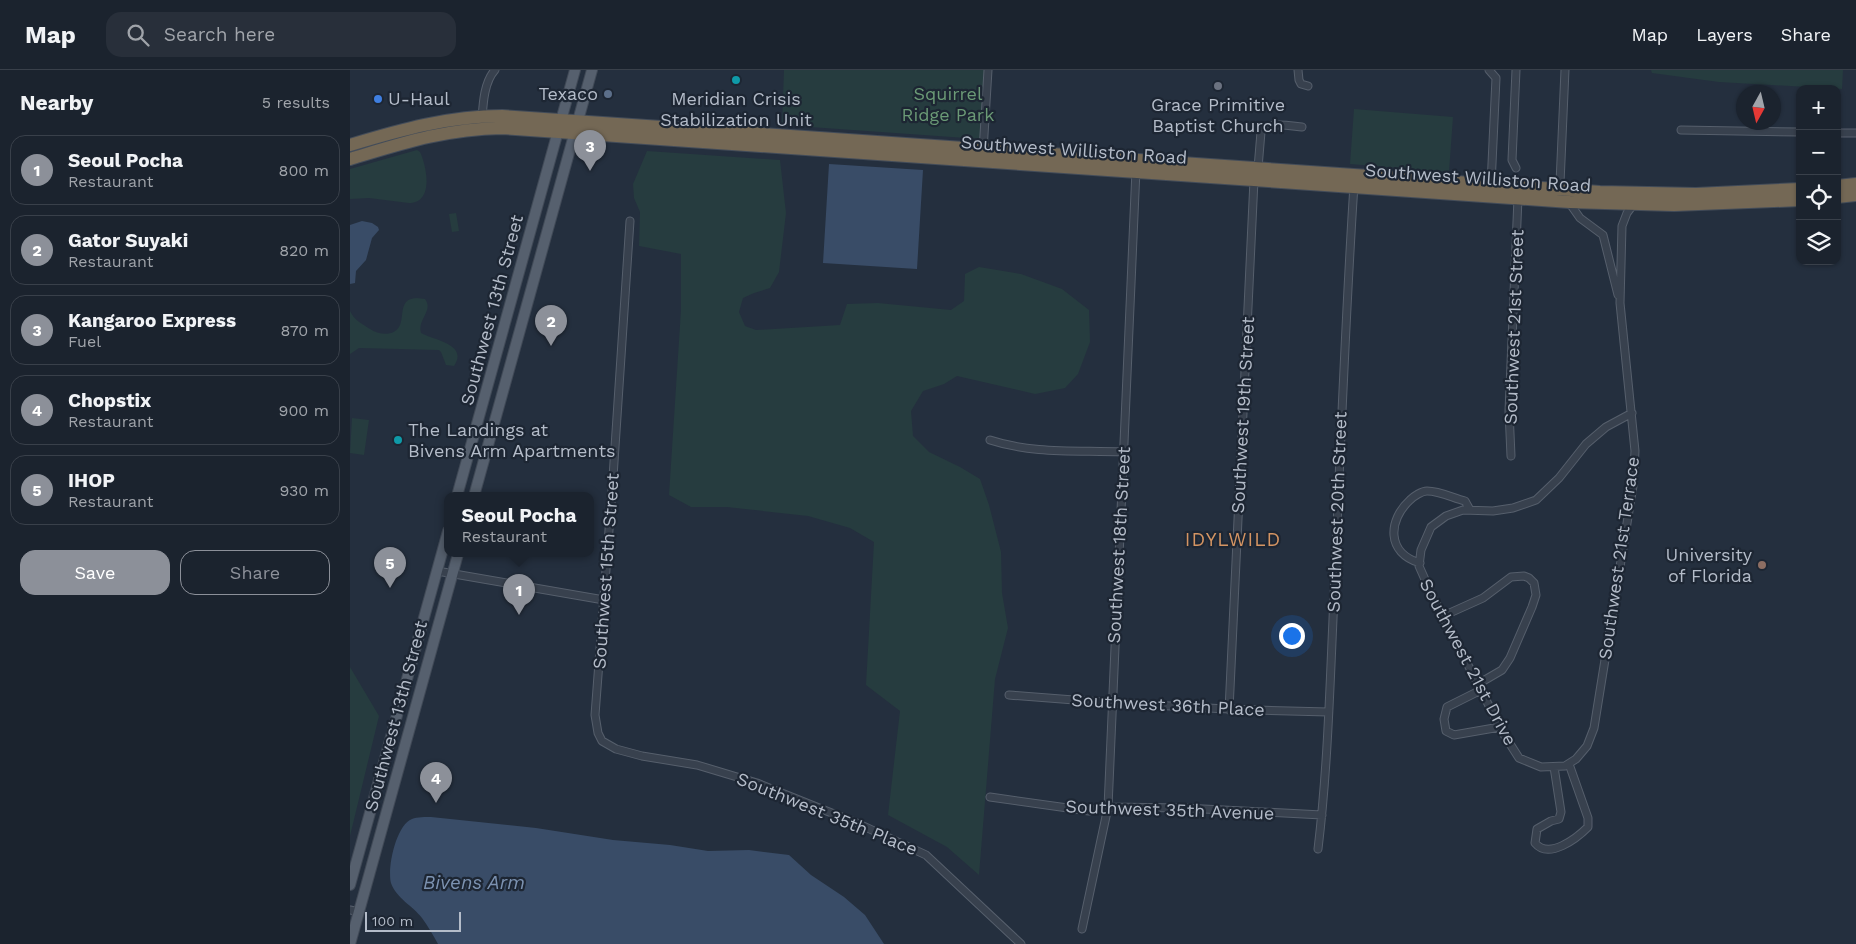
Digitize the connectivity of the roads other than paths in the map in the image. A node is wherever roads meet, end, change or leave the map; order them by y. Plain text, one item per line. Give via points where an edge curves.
1 (495, 70) edge
2 (575, 70) edge
3 (592, 70) edge
4 (988, 70) edge
5 (1298, 70) edge
6 (1516, 70) edge
7 (1566, 70) edge
8 (1491, 71) edge
9 (1308, 86) dead end
10 (482, 122) junction
11 (559, 126) junction
12 (1302, 127) dead end
13 (576, 128) junction
14 (1681, 130) dead end
15 (1796, 132) edge
16 (1841, 133) edge
17 (1856, 133) edge
18 (350, 146) edge
19 (982, 155) junction
20 (350, 159) edge
21 (1136, 165) junction
22 (1516, 168) dead end
23 (1256, 174) junction
24 (1355, 181) junction
25 (1856, 184) edge
26 (1492, 185) junction
27 (1841, 186) edge
28 (1796, 189) edge
29 (1561, 190) junction
30 (1856, 195) edge
31 (1841, 197) edge
32 (1518, 198) junction
33 (1796, 200) edge
34 (1570, 202) junction
35 (1634, 204) junction
36 (630, 221) dead end
37 (1620, 303) junction
38 (507, 315) junction
39 (522, 323) junction
40 (1632, 413) junction
41 (990, 440) dead end
42 (1123, 452) junction
43 (1511, 456) dead end
44 (464, 471) junction
45 (479, 476) junction
46 (458, 492) edge
47 (475, 492) edge
48 (1470, 510) junction
49 (444, 546) edge
50 (457, 557) edge
51 (1420, 563) junction
52 (437, 571) junction
53 (452, 574) junction
54 (604, 600) junction
55 (1443, 616) junction
56 (1480, 687) junction
57 (1008, 695) dead end
58 (1112, 704) junction
59 (1229, 710) junction
60 (1328, 712) junction
61 (1500, 727) junction
62 (602, 741) joint
63 (1569, 764) junction
64 (1557, 767) junction
65 (990, 797) dead end
66 (1108, 807) junction
67 (1322, 815) junction
68 (1318, 849) dead end
69 (350, 885) edge
70 (354, 911) edge
71 (1082, 929) dead end
72 (350, 944) edge
73 (1021, 944) edge

1 - 10 street via 485,92
2 - 11 main road, Southwest 13th Street
3 - 13 main road, Southwest 13th Street
4 - 19 street
5 - 9 street via 1301,84
6 - 22 street via 1512,160
7 - 29 street
8 - 26 street via 1496,78
10 - 11 highway, Southwest Williston Road
10 - 18 highway, Southwest Williston Road via 423,125
10 - 20 highway, Southwest Williston Road
11 - 13 highway, Southwest Williston Road
11 - 38 main road, Southwest 13th Street
12 - 23 street, Southwest 19th Street via 1264,128
13 - 19 highway, Southwest Williston Road
13 - 39 main road, Southwest 13th Street
14 - 15 street
16 - 17 street
19 - 21 highway, Southwest Williston Road
21 - 23 highway, Southwest Williston Road
21 - 42 street, Southwest 18th Street
23 - 24 highway, Southwest Williston Road
23 - 59 street, Southwest 19th Street
24 - 26 highway, Southwest Williston Road
24 - 32 highway, Southwest Williston Road
24 - 60 street, Southwest 20th Street
25 - 27 highway
26 - 29 highway, Southwest Williston Road
28 - 29 highway, Southwest Williston Road via 1672,194
29 - 34 street
30 - 31 highway
32 - 34 highway, Southwest Williston Road
32 - 43 street, Southwest 21st Street via 1509,411
33 - 35 highway, Southwest Williston Road via 1701,205
34 - 35 highway, Southwest Williston Road
34 - 37 street, Southwest 21st Terrace via 1580,218 1603,235
35 - 37 street, Southwest 21st Terrace via 1622,226
36 - 54 street, Southwest 15th Street
37 - 40 street, Southwest 21st Terrace
38 - 39 main road
38 - 44 main road, Southwest 13th Street
39 - 45 main road, Southwest 13th Street
40 - 48 street, Southwest 21st Drive via 1606,427 1586,444 1559,478 1536,500 1513,508
40 - 63 street, Southwest 21st Terrace via 1633,486 1594,728 1587,746
41 - 42 street via 1032,449
42 - 58 street, Southwest 18th Street
44 - 45 main road
44 - 46 main road, Southwest 13th Street
45 - 47 main road, Southwest 13th Street
48 - 51 street, Southwest 21st Drive via 1446,516 1431,527 1421,550
48 - 51 street via 1465,501 1426,491 1403,506 1394,524 1396,545 1403,554
49 - 52 main road, Southwest 13th Street
50 - 53 main road, Southwest 13th Street
51 - 55 street, Southwest 21st Drive via 1430,593
52 - 53 street
52 - 69 main road, Southwest 13th Street
53 - 54 street
53 - 70 main road, Southwest 13th Street
54 - 62 street, Southwest 15th Street via 595,715
55 - 56 street, Southwest 21st Drive
55 - 56 street via 1483,598 1511,578 1524,576 1534,583 1536,595 1510,658 1502,670
56 - 61 street, Southwest 21st Drive
56 - 61 street via 1448,707 1444,713 1446,731 1454,735
57 - 58 street, Southwest 36th Place
58 - 59 street, Southwest 36th Place
58 - 66 street, Southwest 18th Street
59 - 60 street, Southwest 36th Place
60 - 67 street, Southwest 20th Street
61 - 64 street, Southwest 21st Drive via 1520,758 1541,767
62 - 73 street, Southwest 35th Place via 616,749 642,756 697,765 757,782 926,855
63 - 64 street, Southwest 21st Terrace
63 - 64 street via 1588,818 1588,827 1560,846 1544,849 1536,842 1537,829 1559,819 1561,812
65 - 66 street, Southwest 35th Avenue via 1089,811
66 - 67 street, Southwest 35th Avenue
66 - 71 street, Southwest 18th Street
67 - 68 street, Southwest 20th Street
70 - 72 main road, Southwest 13th Street

